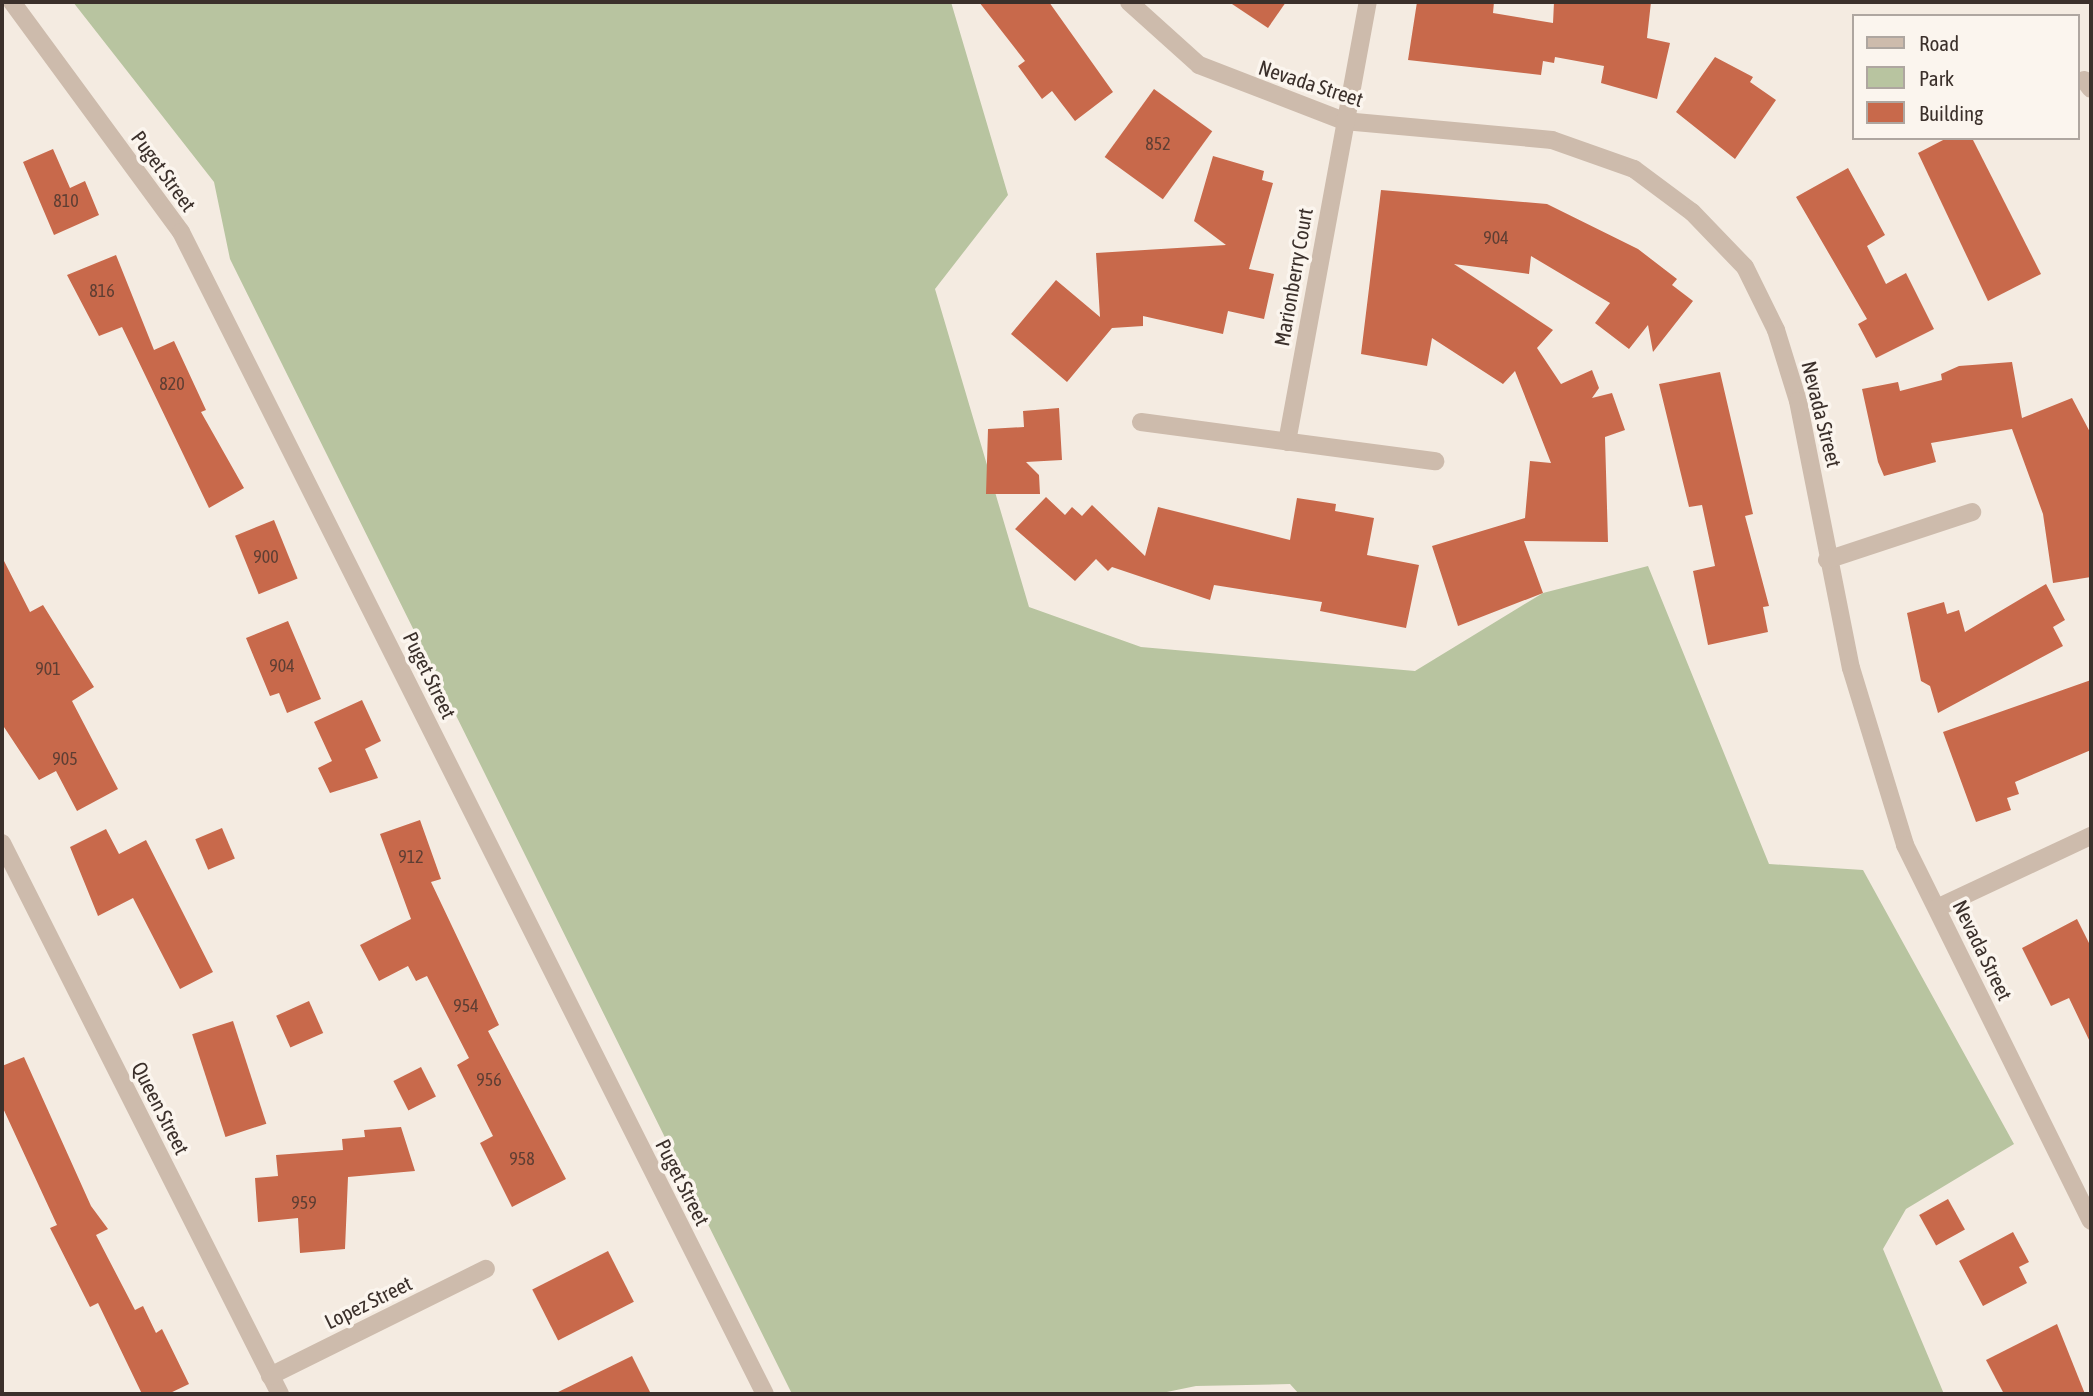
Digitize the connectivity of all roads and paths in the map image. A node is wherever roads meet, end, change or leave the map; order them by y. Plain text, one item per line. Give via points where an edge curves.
1 (12, 2) edge
2 (1129, 2) edge
3 (1368, 2) edge
4 (1344, 121) junction
5 (1141, 422) dead end
6 (1287, 442) junction
7 (1435, 461) dead end
8 (1972, 512) dead end
9 (1827, 559) junction
10 (2091, 836) edge
11 (2, 843) edge
12 (1937, 908) junction
13 (2091, 1221) edge
14 (486, 1269) dead end
15 (270, 1376) junction
16 (280, 1394) edge
17 (765, 1394) edge

1 - 17 street, Puget Street via 181,232
2 - 4 street, Nevada Street via 1199,65
3 - 4 street, Marionberry Court
4 - 6 street, Marionberry Court
4 - 9 street, Nevada Street via 1552,140 1634,169 1692,212 1745,267 1776,330 1811,462
5 - 6 street
6 - 7 street
8 - 9 street
9 - 12 street, Nevada Street via 1874,748 1905,845
10 - 12 street
11 - 15 street, Queen Street
12 - 13 street, Nevada Street
14 - 15 street, Lopez Street
15 - 16 street, Queen Street

